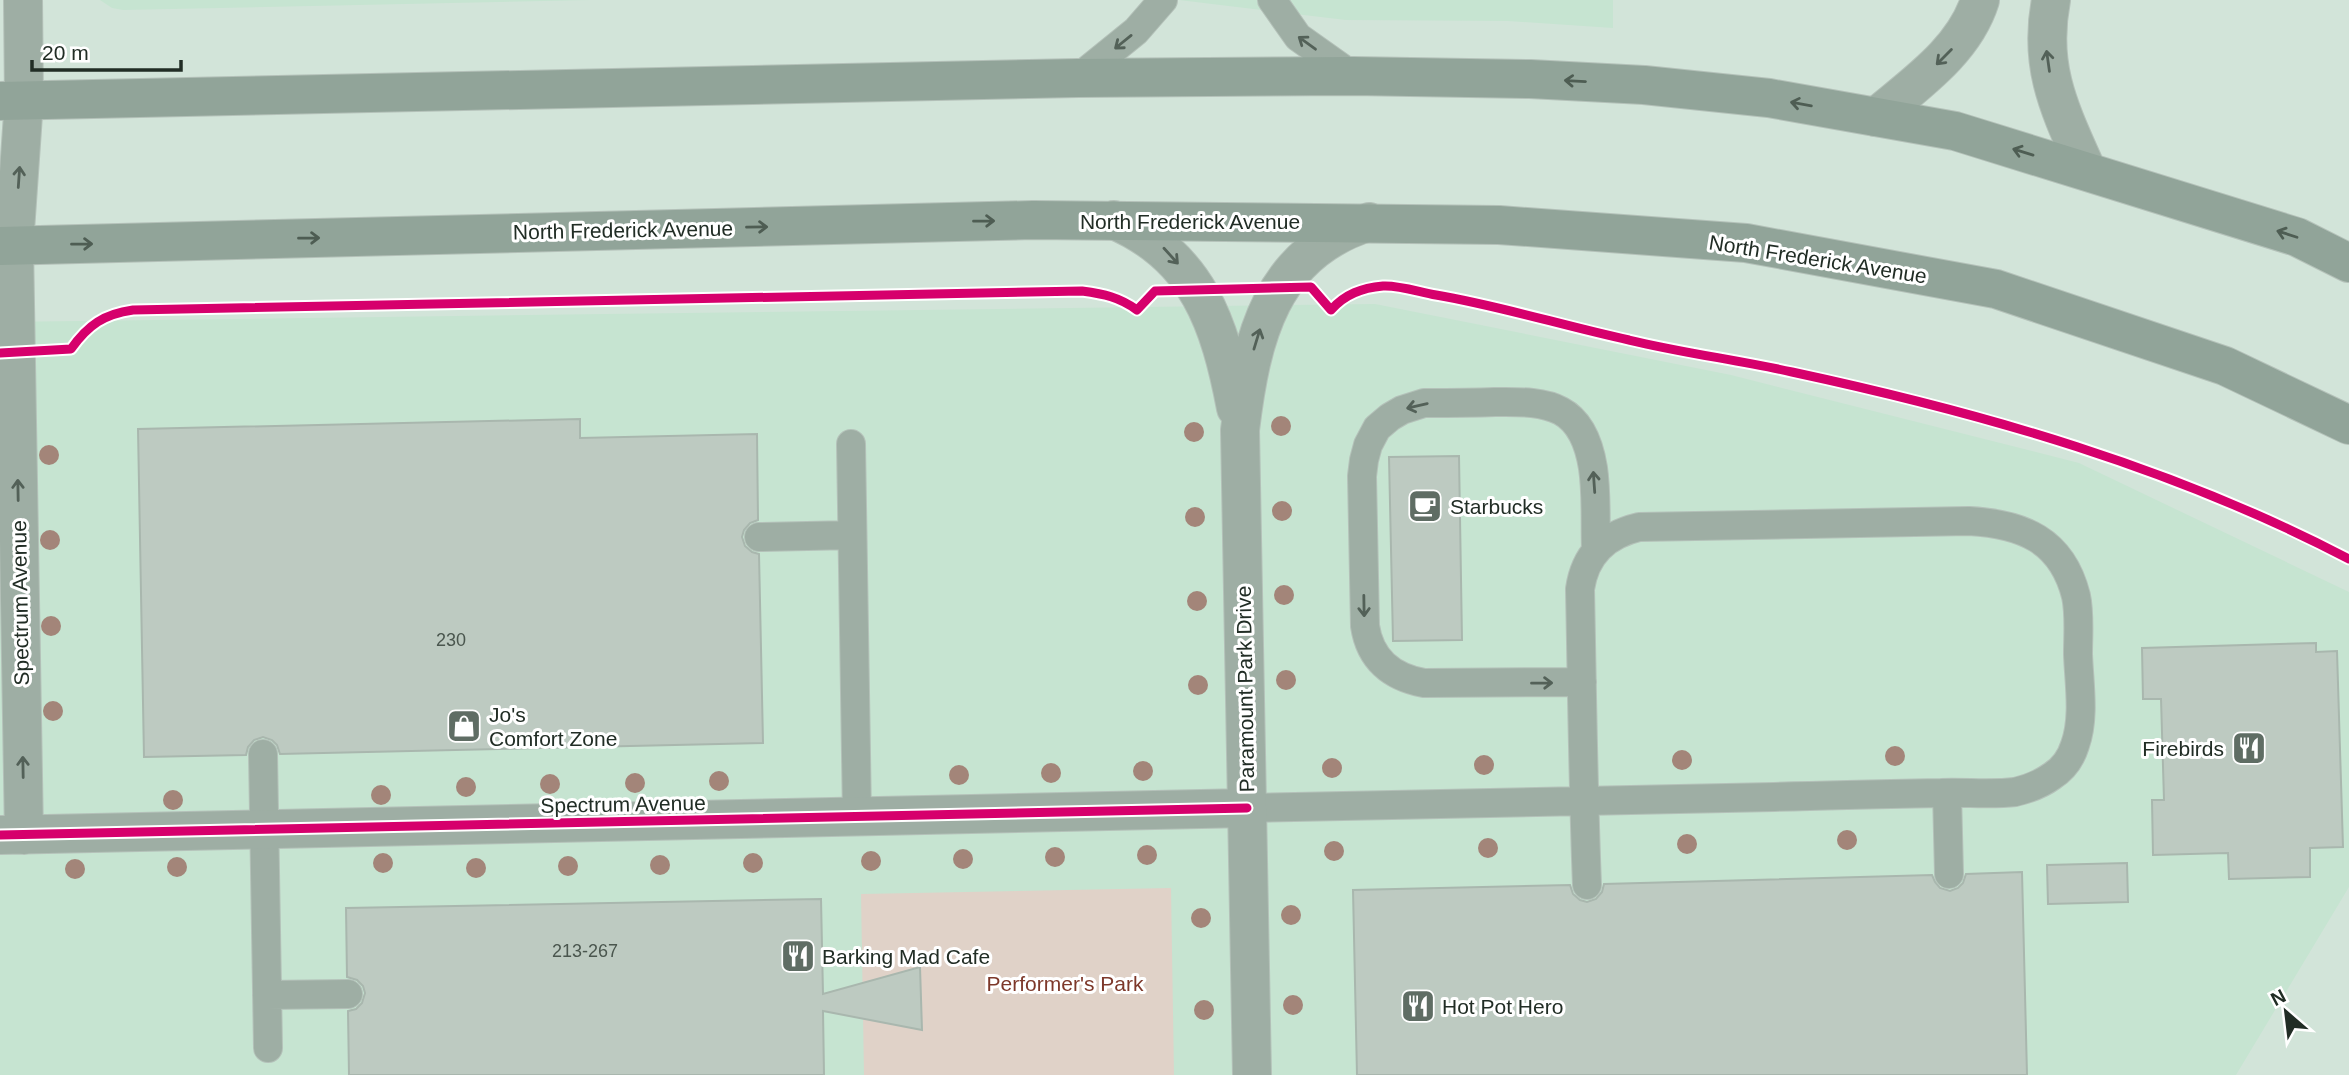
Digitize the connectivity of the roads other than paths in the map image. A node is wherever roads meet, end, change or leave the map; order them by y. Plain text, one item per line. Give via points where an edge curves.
1 (23, 0) edge
2 (1163, 0) edge
3 (1272, 0) edge
4 (1980, 0) edge
5 (2052, 0) edge
6 (1353, 76) junction
7 (1078, 78) junction
8 (12, 101) edge
9 (1876, 117) junction
10 (2087, 171) junction
11 (1114, 220) junction
12 (1369, 222) junction
13 (7, 246) edge
14 (2349, 262) edge
15 (2349, 425) edge
16 (1240, 430) junction
17 (850, 444) dead end
18 (852, 535) junction
19 (759, 537) dead end
20 (1595, 550) junction
21 (1582, 682) junction
22 (263, 754) dead end
23 (1947, 793) junction
24 (1584, 801) junction
25 (1247, 808) junction
26 (857, 816) junction
27 (264, 830) junction
28 (12, 835) edge
29 (1949, 874) dead end
30 (1587, 885) dead end
31 (348, 993) dead end
32 (267, 995) junction
33 (268, 1048) dead end
34 (1252, 1075) edge

1 - 8 street, Spectrum Avenue
2 -> 7 lane via 1136,31
6 -> 3 lane via 1298,37
4 -> 9 street via 1963,37
10 -> 5 street via 2051,81 2046,27
6 - 7 main road
9 -> 6 main road via 1769,98 1644,85
7 - 8 main road
13 -> 8 street, Spectrum Avenue
10 -> 9 main road via 1955,131
14 -> 10 main road via 2297,237
11 - 12 main road, North Frederick Avenue
13 -> 11 main road, North Frederick Avenue
11 -> 16 street, Paramount Park Drive via 1164,248 1201,297 1222,348
12 - 15 main road, North Frederick Avenue via 1499,225 1746,243 1996,289 2225,366
16 -> 12 street, Paramount Park Drive via 1253,352 1272,300 1307,254 1349,228
28 -> 13 street, Spectrum Avenue
16 - 25 street, Paramount Park Drive
17 - 18 lane
18 - 19 lane
18 - 26 lane
20 - 21 lane via 1580,589
20 -> 21 lane via 1595,484 1589,452 1574,421 1552,406 1532,401 1413,405 1377,428 1368,444 1362,476 1365,625 1370,649 1383,665 1424,683
20 - 23 lane via 1616,535 1639,527 1969,521 2026,531 2047,545 2070,576 2077,602 2080,725 2074,749 2061,769 2029,788
21 - 24 lane
22 - 27 lane
23 - 24 lane
23 - 29 lane
24 - 25 lane
24 - 30 lane
25 - 26 street, Spectrum Avenue
25 - 34 street, Paramount Park Drive
26 - 27 street, Spectrum Avenue
27 - 28 street, Spectrum Avenue
27 - 32 lane
31 - 32 lane
32 - 33 lane

